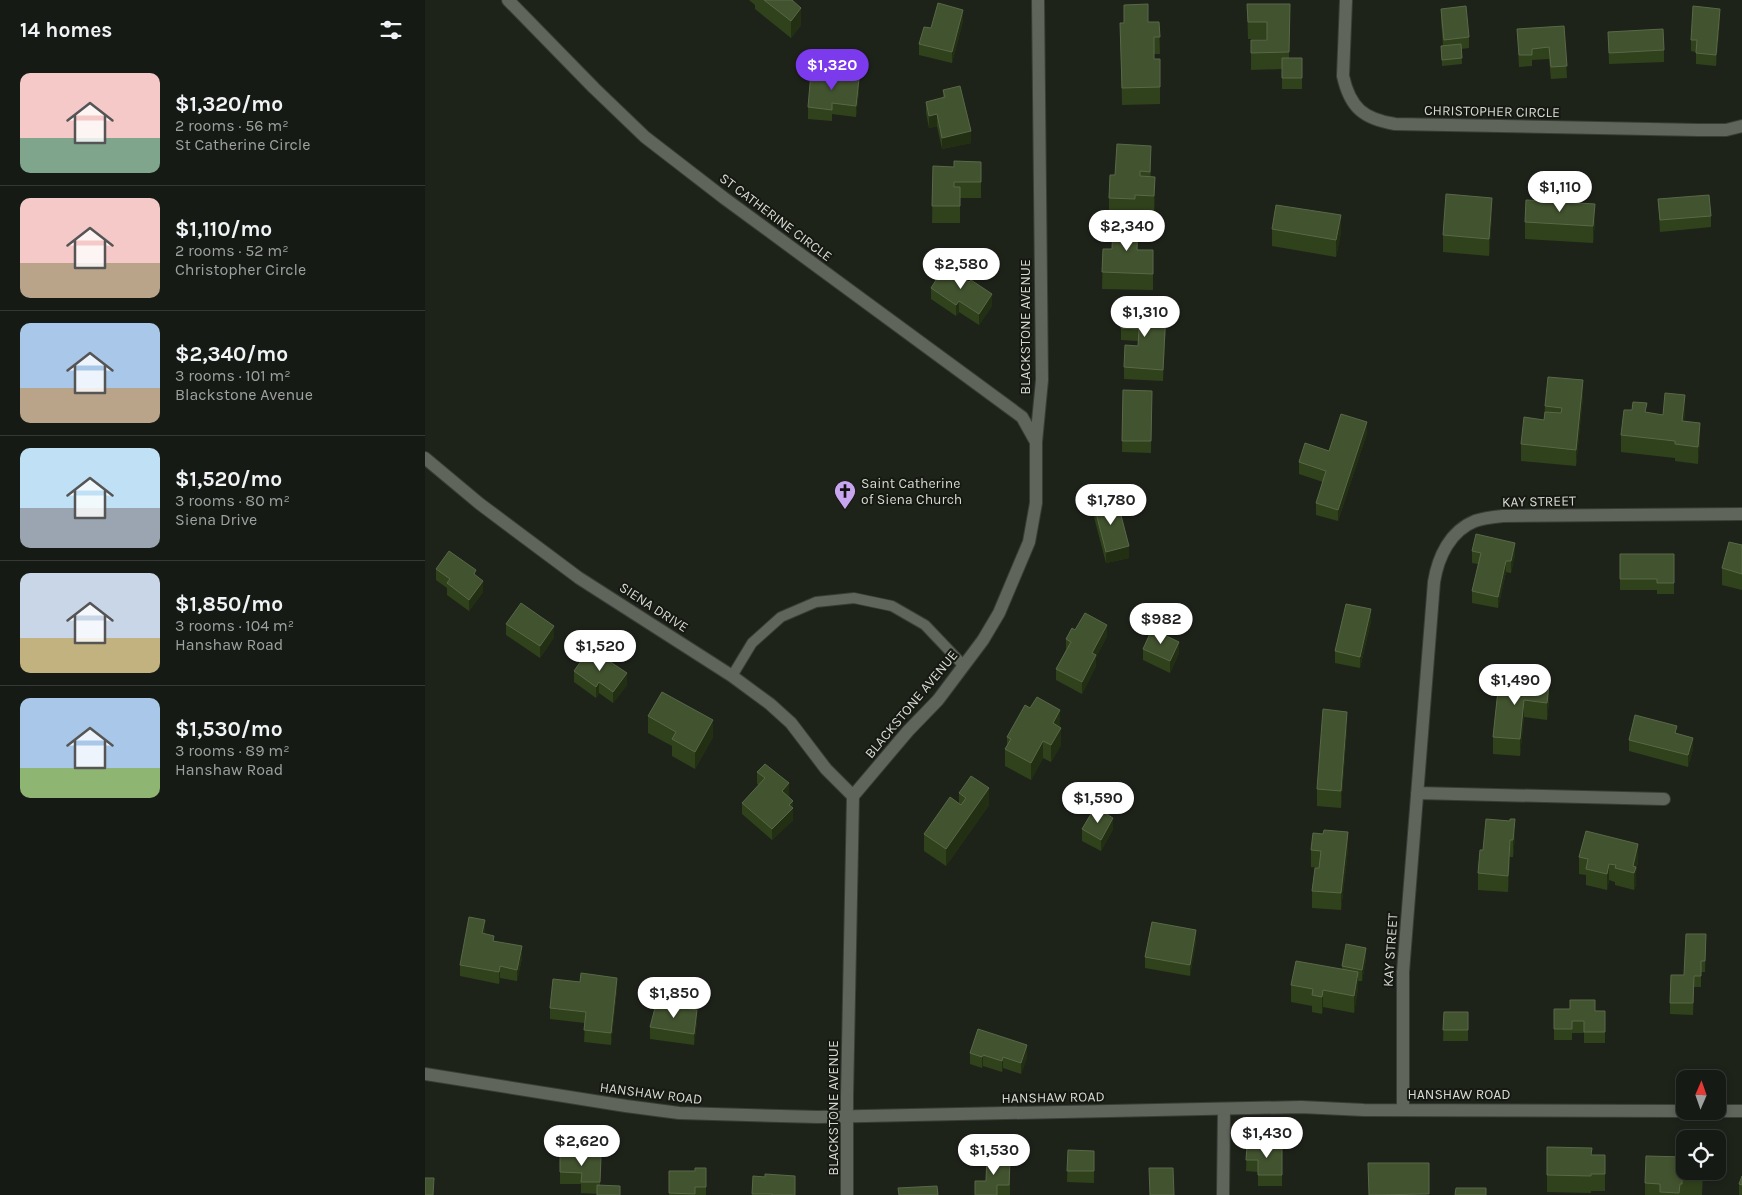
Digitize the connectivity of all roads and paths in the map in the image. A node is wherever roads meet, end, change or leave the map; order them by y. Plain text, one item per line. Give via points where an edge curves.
1 (509, 0) edge
2 (1037, 0) edge
3 (1346, 0) edge
4 (1742, 126) edge
5 (1036, 442) junction
6 (425, 458) edge
7 (1742, 514) edge
8 (964, 666) junction
9 (732, 676) junction
10 (1417, 793) junction
11 (853, 796) junction
12 (1664, 799) dead end
13 (425, 1074) edge
14 (1224, 1109) junction
15 (1403, 1109) junction
16 (1676, 1111) edge
17 (1726, 1111) edge
18 (1742, 1111) edge
19 (847, 1116) junction
20 (847, 1195) edge
21 (1223, 1195) edge

1 - 5 street, ST CATHERINE CIRCLE via 645,137 1022,417
2 - 5 street, BLACKSTONE AVENUE via 1042,380
3 - 4 street, CHRISTOPHER CIRCLE via 1345,88 1358,108 1377,121 1690,130 1726,130
5 - 8 street, BLACKSTONE AVENUE via 1036,503 1029,542 999,613
6 - 9 street, SIENA DRIVE via 579,578
7 - 10 street, KAY STREET via 1503,516 1474,522 1461,530 1442,553 1435,574
8 - 9 lane via 925,625 892,606 854,598 816,602 781,617 752,643
8 - 11 street, BLACKSTONE AVENUE
9 - 11 street, SIENA DRIVE via 791,723 826,769
10 - 12 street
10 - 15 street, KAY STREET via 1403,972
11 - 19 street, BLACKSTONE AVENUE
13 - 19 street, HANSHAW ROAD via 679,1113
14 - 15 street, HANSHAW ROAD
14 - 19 street, HANSHAW ROAD
14 - 21 street
15 - 16 street, HANSHAW ROAD
17 - 18 street
19 - 20 street, BLACKSTONE AVENUE

